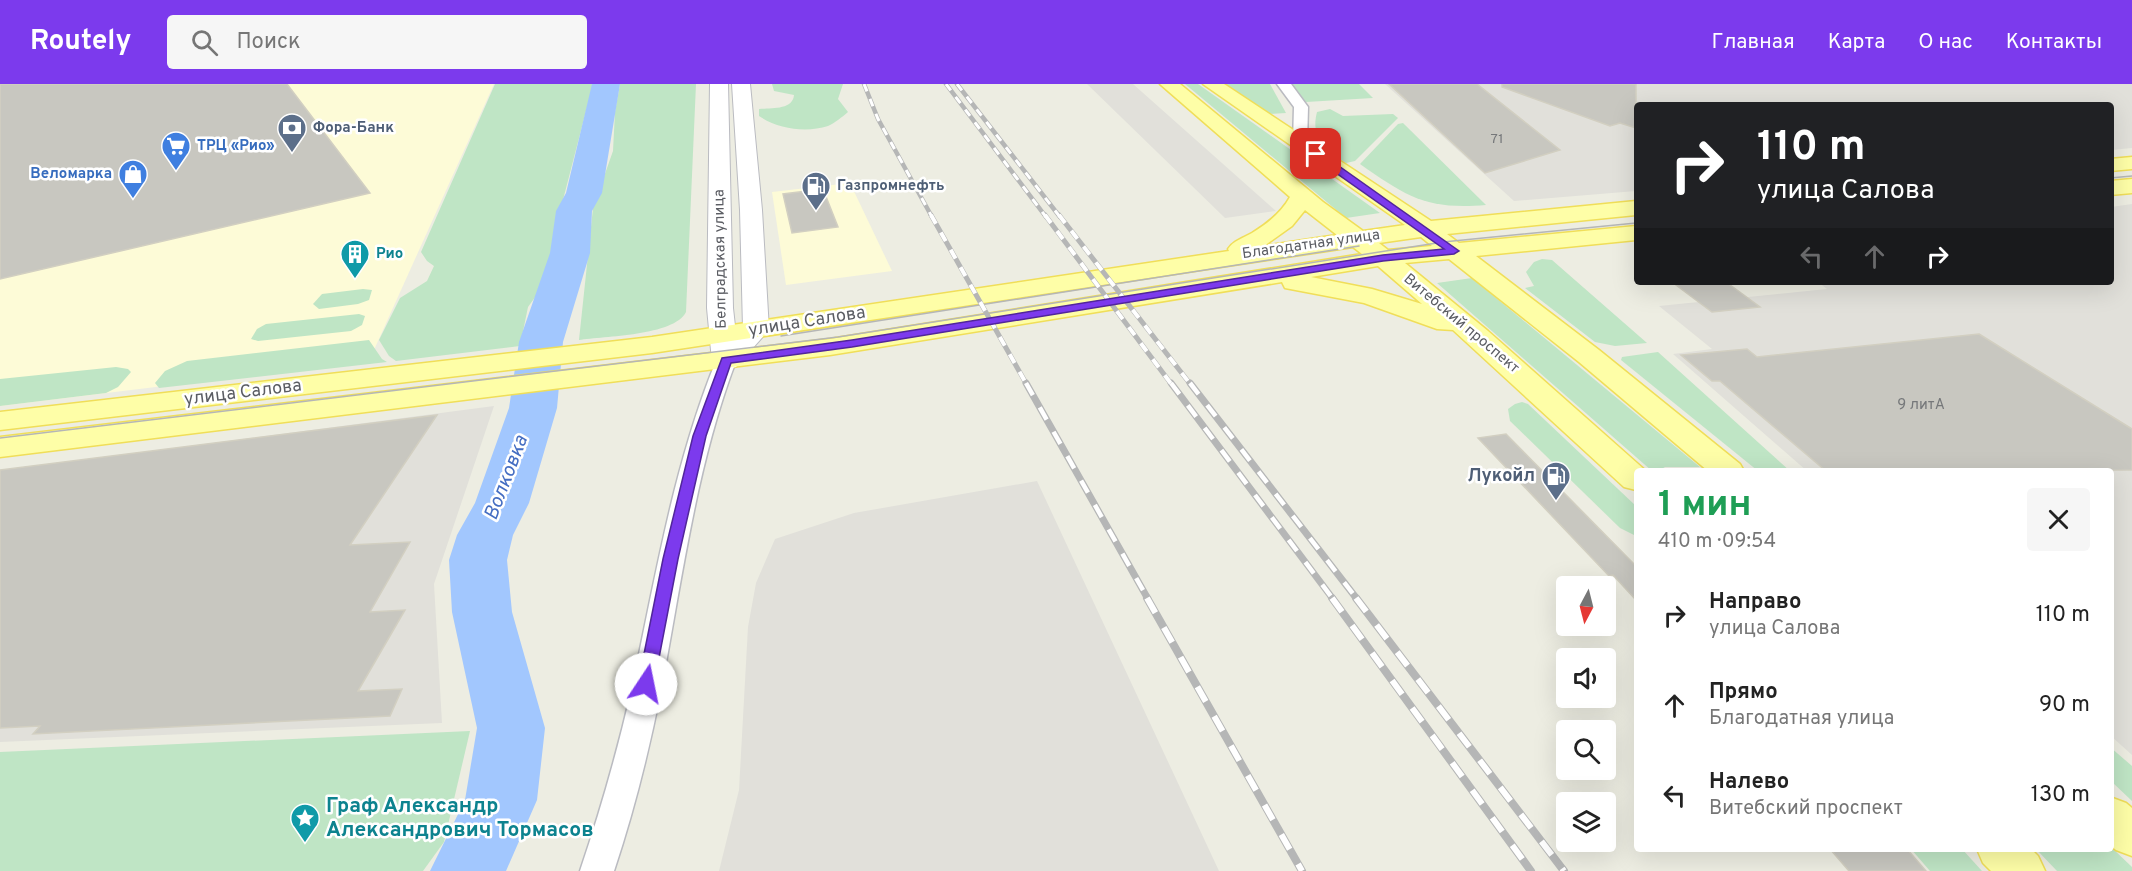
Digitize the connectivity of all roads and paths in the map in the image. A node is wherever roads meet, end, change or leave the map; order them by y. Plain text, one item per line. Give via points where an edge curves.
1 (719, 84) edge
2 (741, 84) edge
3 (1169, 84) edge
4 (1212, 84) edge
5 (1284, 84) edge
6 (1300, 143) junction
7 (2132, 163) edge
8 (2114, 165) edge
9 (2132, 186) edge
10 (2114, 188) edge
11 (1302, 195) junction
12 (1634, 208) edge
13 (1426, 229) junction
14 (1634, 233) edge
15 (1357, 239) junction
16 (1454, 251) junction
17 (1219, 258) junction
18 (1383, 258) junction
19 (1248, 280) junction
20 (1022, 289) joint
21 (1043, 314) joint
22 (756, 330) junction
23 (1478, 337) junction
24 (724, 348) junction
25 (482, 377) junction
26 (0, 421) edge
27 (0, 447) edge
28 (1724, 468) edge
29 (1634, 478) edge
30 (2114, 820) edge
31 (2132, 836) edge
32 (2003, 852) edge
33 (597, 871) edge
34 (2021, 871) edge

1 - 24 street, Белградская улица
2 - 22 street, Белградская улица
3 - 11 main road, Витебский проспект
4 - 6 main road
5 - 6 street via 1301,107
6 - 13 main road
7 - 8 main road
9 - 10 main road
11 - 15 main road, Витебский проспект
11 - 17 main road via 1283,224
12 - 13 main road, Благодатная улица
13 - 15 main road, Благодатная улица
13 - 16 main road
14 - 16 main road, Благодатная улица
15 - 17 main road, Благодатная улица
15 - 18 main road, Витебский проспект
16 - 18 main road, Благодатная улица
16 - 28 main road
17 - 20 main road, Благодатная улица
18 - 19 main road, Благодатная улица
18 - 23 main road, Витебский проспект
19 - 21 main road, Благодатная улица
19 - 23 main road via 1357,292 1405,306
20 - 22 main road, улица Салова
21 - 24 main road, улица Салова via 830,347
22 - 24 main road, улица Салова
23 - 29 main road, Витебский проспект
24 - 25 main road, улица Салова
24 - 33 street via 670,559 622,799
25 - 26 main road, улица Салова
25 - 27 main road, улица Салова
30 - 31 main road
32 - 34 main road

